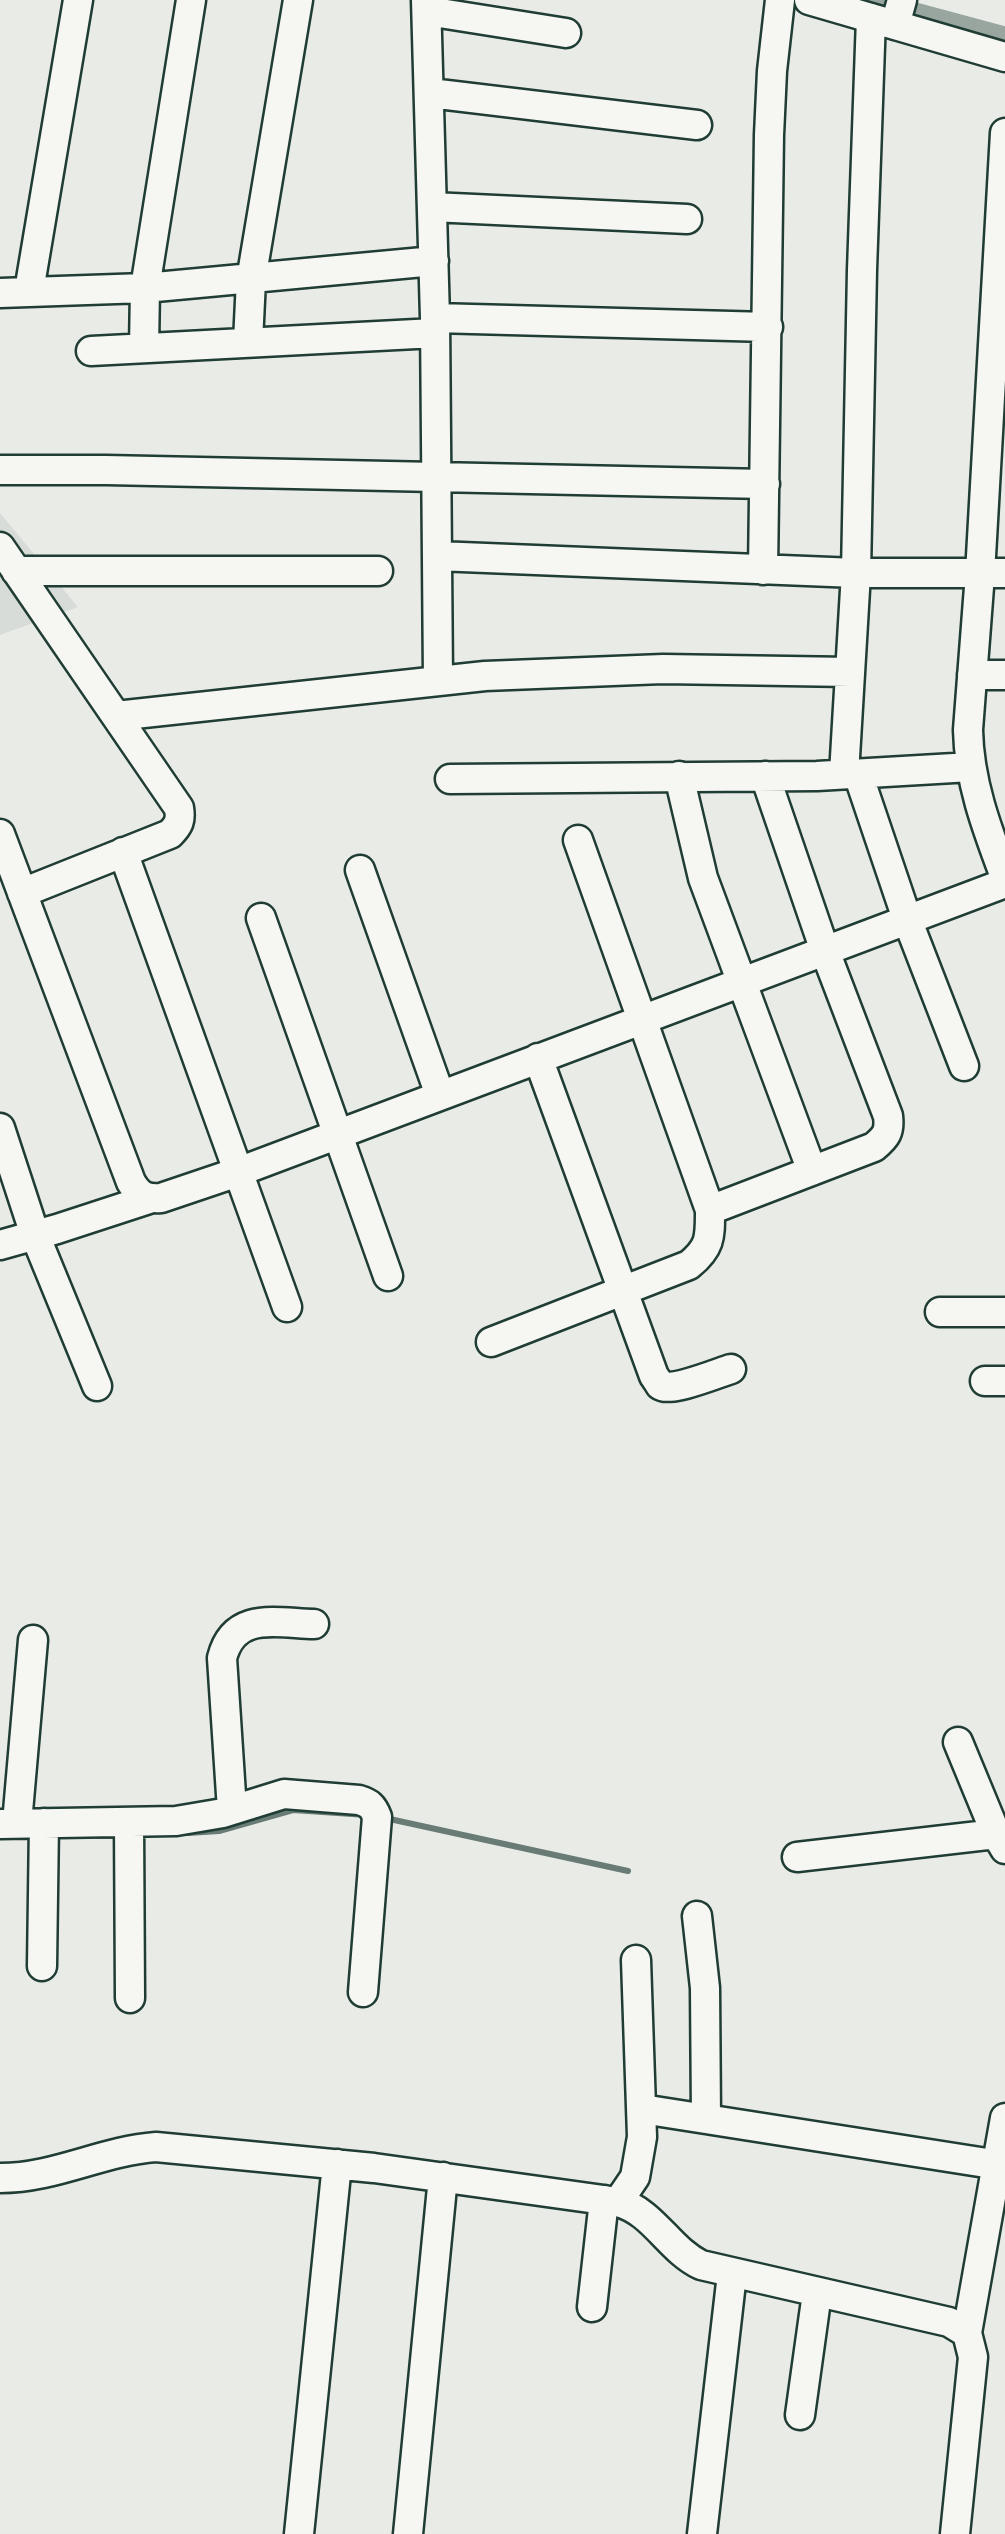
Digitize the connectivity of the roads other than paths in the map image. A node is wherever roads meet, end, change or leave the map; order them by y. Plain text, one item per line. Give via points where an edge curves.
1 (78, 0) edge
2 (191, 0) edge
3 (298, 0) edge
4 (780, 0) edge
5 (811, 0) edge
6 (427, 6) edge
7 (891, 14) edge
8 (566, 33) dead end
9 (1005, 57) edge
10 (430, 93) junction
11 (697, 125) dead end
12 (1005, 133) edge
13 (432, 207) junction
14 (687, 219) dead end
15 (434, 261) junction
16 (251, 280) junction
17 (145, 288) junction
18 (29, 292) junction
19 (0, 293) edge
20 (435, 326) junction
21 (768, 327) junction
22 (248, 342) junction
23 (144, 348) junction
24 (91, 351) dead end
25 (0, 470) edge
26 (437, 477) junction
27 (765, 484) junction
28 (0, 547) edge
29 (437, 556) junction
30 (763, 570) junction
31 (16, 571) junction
32 (378, 571) dead end
33 (856, 573) junction
34 (992, 573) edge
35 (850, 672) junction
36 (972, 675) junction
37 (1005, 675) edge
38 (438, 680) junction
39 (116, 716) junction
40 (971, 767) junction
41 (851, 774) junction
42 (679, 776) junction
43 (765, 776) junction
44 (450, 779) dead end
45 (0, 834) edge
46 (578, 840) dead end
47 (123, 852) junction
48 (360, 870) dead end
49 (1005, 877) edge
50 (1005, 883) edge
51 (22, 892) junction
52 (261, 918) dead end
53 (907, 919) junction
54 (825, 951) junction
55 (741, 982) junction
56 (643, 1019) junction
57 (538, 1058) junction
58 (964, 1066) dead end
59 (440, 1095) junction
60 (0, 1128) edge
61 (339, 1133) junction
62 (238, 1171) junction
63 (812, 1171) junction
64 (149, 1199) junction
65 (710, 1210) junction
66 (35, 1235) junction
67 (0, 1245) edge
68 (388, 1276) dead end
69 (624, 1292) junction
70 (287, 1307) dead end
71 (940, 1312) dead end
72 (1005, 1312) edge
73 (491, 1342) dead end
74 (731, 1369) dead end
75 (97, 1386) dead end
76 (314, 1624) dead end
77 (33, 1640) dead end
78 (958, 1742) dead end
79 (232, 1810) junction
80 (129, 1822) junction
81 (20, 1823) edge
82 (1001, 1841) edge
83 (797, 1857) dead end
84 (698, 1916) dead end
85 (636, 1959) dead end
86 (42, 1966) dead end
87 (363, 1992) dead end
88 (130, 1998) dead end
89 (642, 2109) junction
90 (1005, 2118) edge
91 (706, 2119) junction
92 (337, 2164) junction
93 (1002, 2165) edge
94 (0, 2178) edge
95 (443, 2178) junction
96 (611, 2201) junction
97 (732, 2274) junction
98 (817, 2292) junction
99 (592, 2307) dead end
100 (967, 2333) junction
101 (800, 2415) dead end
102 (299, 2534) edge
103 (408, 2534) edge
104 (702, 2534) edge
105 (955, 2534) edge

1 - 18 street
2 - 17 street
3 - 16 street
4 - 21 street via 769,135
5 - 7 street
6 - 8 street
6 - 10 street
7 - 9 street
7 - 33 street via 862,270
10 - 11 street
10 - 13 street
12 - 34 street
13 - 14 street
13 - 15 street
15 - 16 street
15 - 20 street
16 - 17 street
16 - 22 street
17 - 18 street
17 - 23 street
18 - 19 street
20 - 21 street
20 - 22 street
20 - 26 street
21 - 27 street
22 - 23 street
23 - 24 street
25 - 26 street
26 - 27 street
26 - 29 street
27 - 30 street
28 - 31 street
29 - 30 street
29 - 38 street
30 - 33 street
31 - 32 street
31 - 39 street
33 - 34 street
33 - 35 street
34 - 36 street
35 - 38 street via 663,668
35 - 41 street
36 - 37 street
36 - 40 street
38 - 39 street
39 - 47 street via 181,819 170,834
40 - 41 street
40 - 49 street
41 - 43 street
41 - 53 street
42 - 43 street
42 - 44 street
42 - 55 street via 703,878
43 - 54 street
45 - 51 street
46 - 56 street
47 - 51 street
47 - 62 street
48 - 59 street
50 - 53 street
51 - 64 street via 131,1182 138,1194
52 - 61 street
53 - 54 street
53 - 58 street
54 - 55 street
54 - 63 street via 889,1128 874,1147
55 - 56 street
55 - 63 street
56 - 57 street
56 - 65 street
57 - 59 street
57 - 69 street
59 - 61 street
60 - 66 street
61 - 62 street
61 - 68 street
62 - 64 street
62 - 70 street
63 - 65 street
64 - 66 street
65 - 69 street via 708,1245 702,1255
66 - 67 street
66 - 75 street
69 - 73 street
69 - 74 street via 660,1385 680,1386
71 - 72 street
76 - 79 street via 242,1626 225,1645 222,1658
77 - 81 street
78 - 82 street
79 - 80 street via 176,1821
79 - 87 street via 298,1794 359,1800 374,1808 377,1817
80 - 81 street
80 - 88 street
81 - 86 street
82 - 83 street
84 - 91 street via 705,1988
85 - 89 street
89 - 91 street
89 - 96 street via 635,2177
90 - 93 street
91 - 93 street
92 - 94 street via 156,2147 129,2149 49,2174
92 - 95 street
92 - 102 street
93 - 100 street
95 - 96 street
95 - 103 street
96 - 97 street via 641,2211 687,2258
96 - 99 street
97 - 98 street
97 - 104 street
98 - 100 street via 949,2322
98 - 101 street
100 - 105 street via 972,2357

